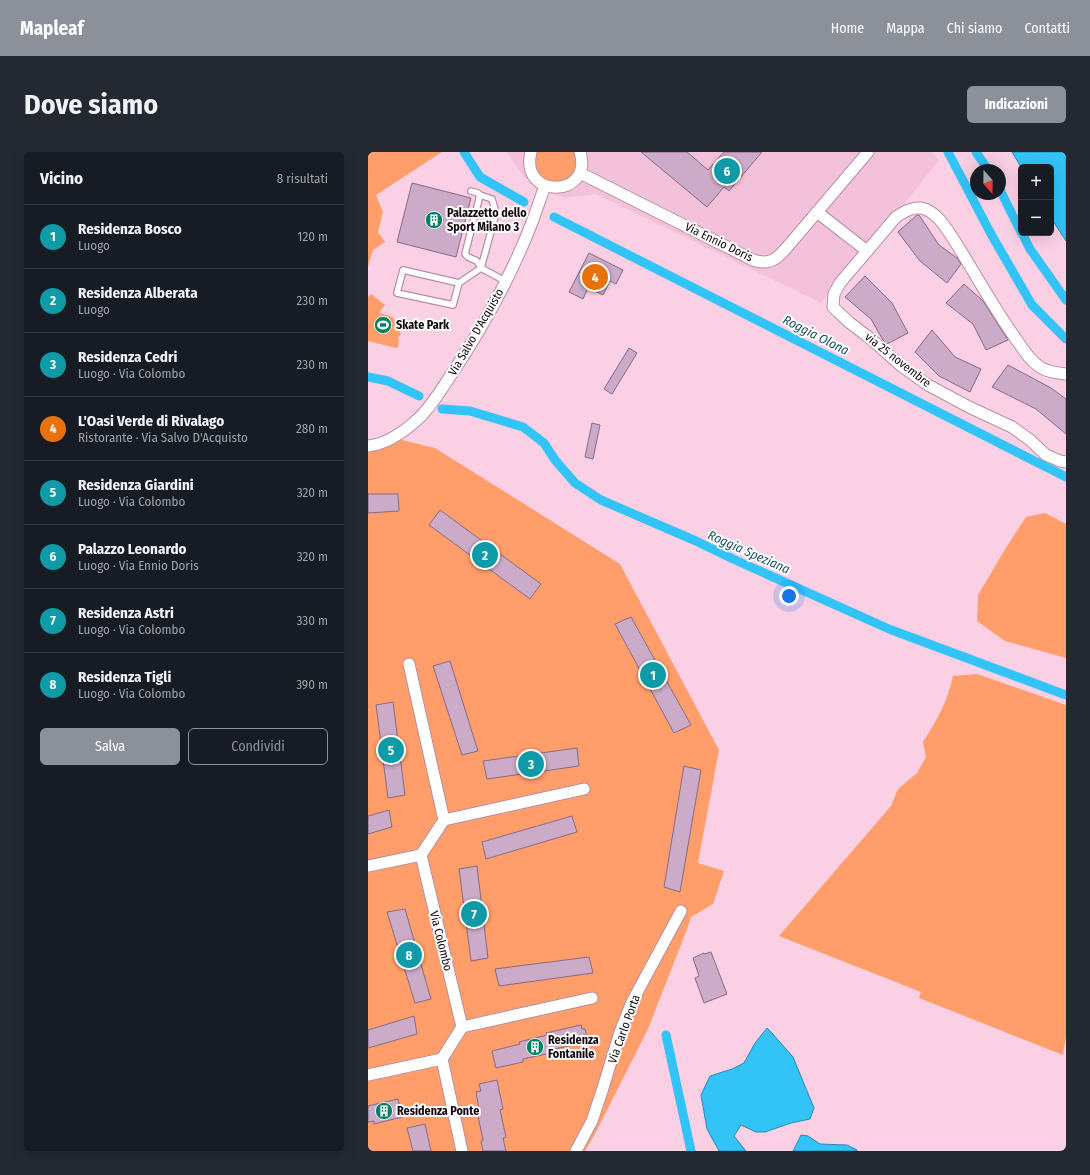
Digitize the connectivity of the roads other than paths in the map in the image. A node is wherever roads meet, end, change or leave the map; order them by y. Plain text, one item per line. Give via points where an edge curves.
1 (531, 152) edge
2 (580, 152) edge
3 (868, 152) edge
4 (580, 173) junction
5 (545, 186) junction
6 (471, 191) dead end
7 (480, 195) junction
8 (817, 212) junction
9 (867, 251) junction
10 (481, 268) junction
11 (506, 281) junction
12 (459, 283) junction
13 (1066, 374) edge
14 (368, 446) edge
15 (1066, 462) edge
16 (410, 664) dead end
17 (584, 789) dead end
18 (444, 820) junction
19 (420, 855) junction
20 (368, 866) edge
21 (681, 912) dead end
22 (592, 998) dead end
23 (462, 1027) junction
24 (442, 1059) junction
25 (368, 1075) edge
26 (462, 1151) edge
27 (576, 1151) edge

1 - 5 street via 530,168 533,175
2 - 4 street
3 - 8 street, Via Ennio Doris
4 - 5 street via 575,180 560,188
4 - 8 street, Via Ennio Doris via 760,262 778,258
5 - 11 street, Via Salvo D'Acquisto
6 - 7 lane
7 - 10 lane via 465,254 477,261
7 - 10 lane via 492,199 496,213
8 - 9 street
9 - 13 street, via 25 novembre via 896,217 906,211 924,209 933,214 949,233 1001,319 1029,358 1048,371
9 - 15 street, via 25 novembre via 840,283 834,294 833,307 900,365 928,385 969,408 1012,427 1046,455
10 - 11 lane
10 - 12 lane
11 - 14 street, Via Salvo D'Acquisto via 467,350 422,415 401,432
12 - 12 lane via 403,270 396,293 453,305
16 - 18 street
17 - 18 street
18 - 19 street
19 - 20 street
19 - 23 street, Via Colombo
21 - 27 street, Via Carlo Porta via 632,1002 592,1121
22 - 23 street
23 - 24 street
24 - 25 street
24 - 26 street

